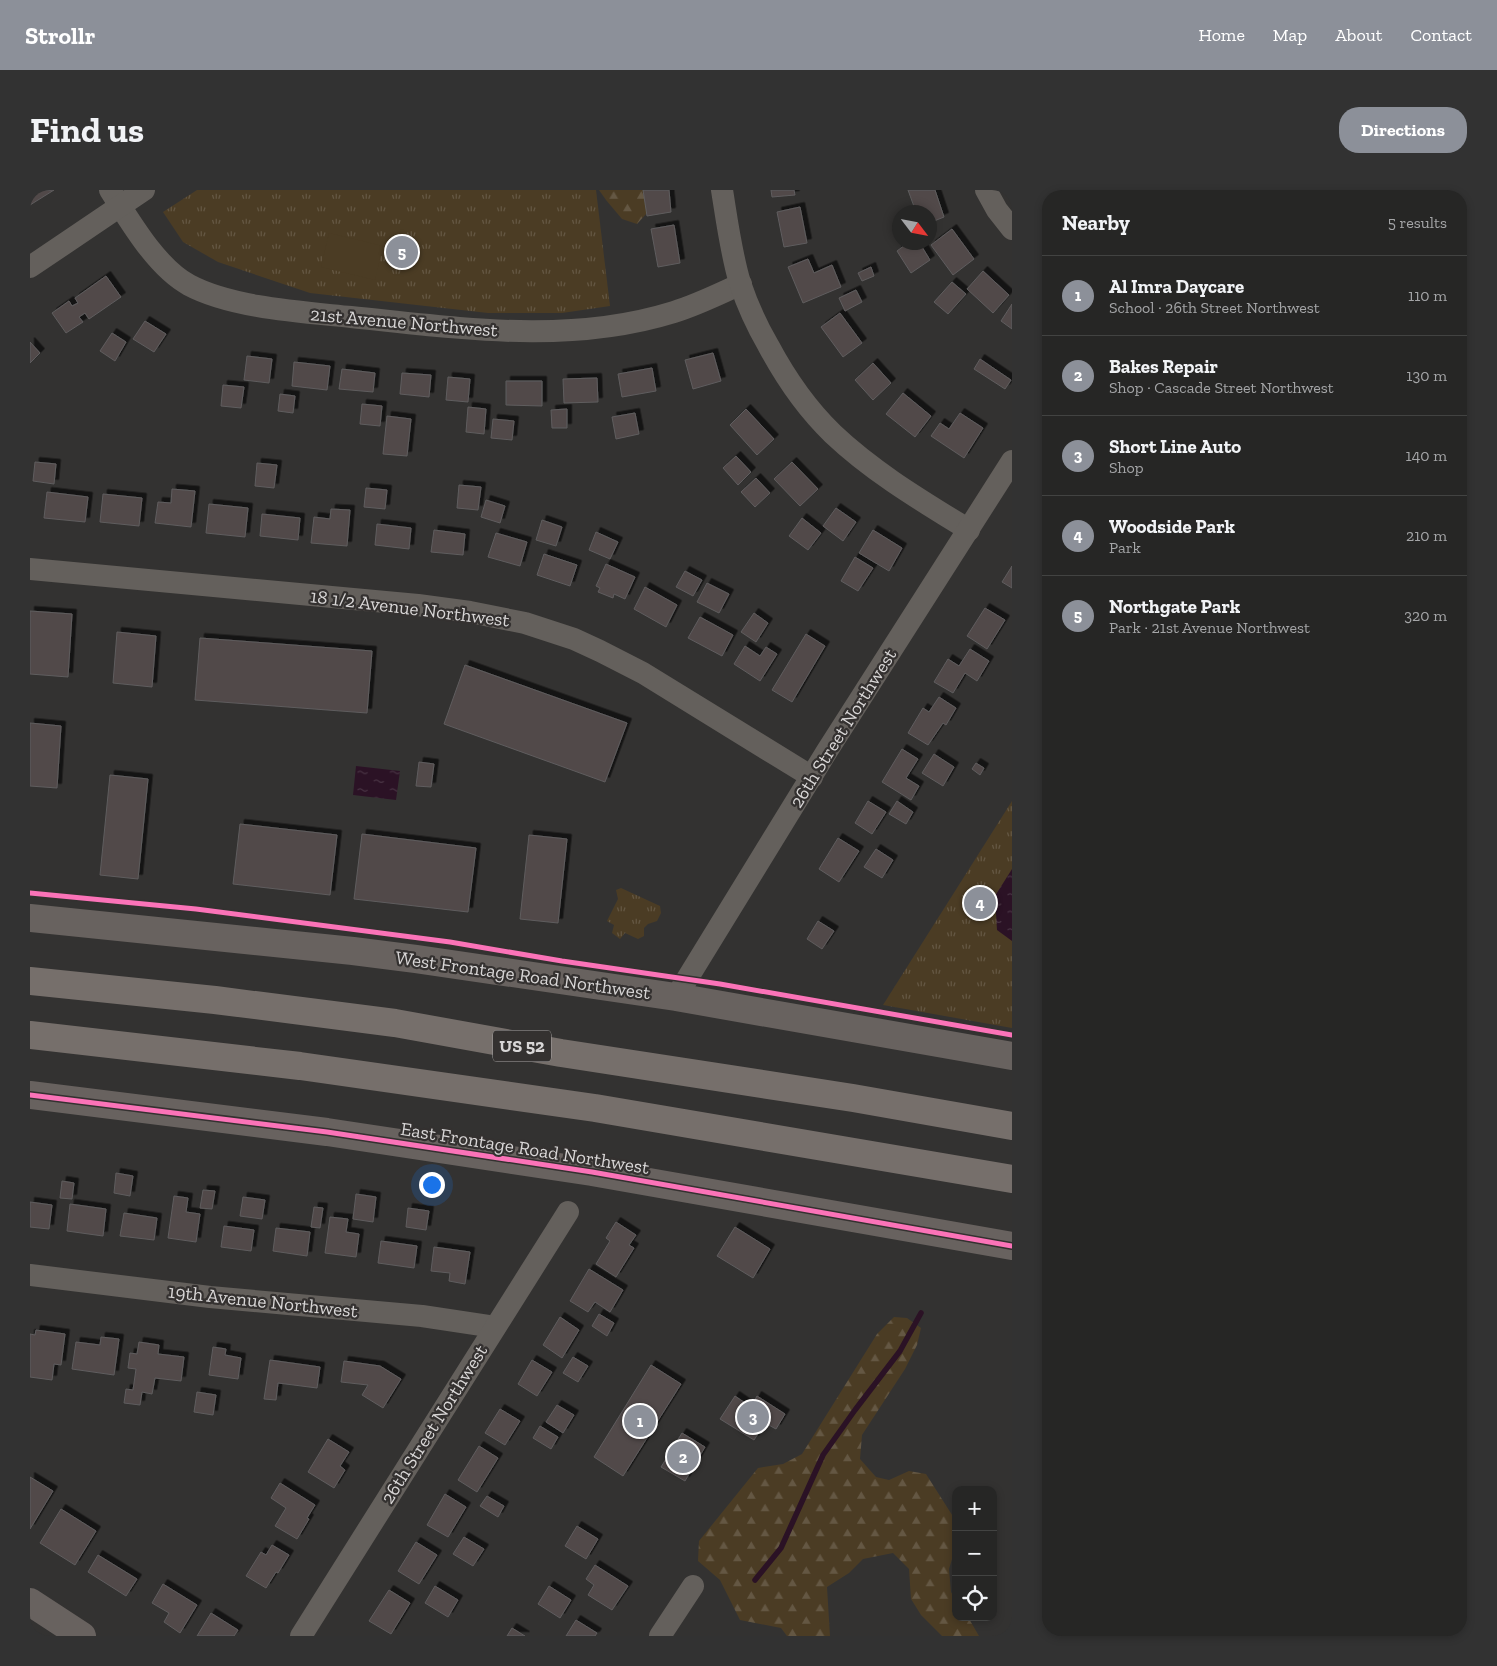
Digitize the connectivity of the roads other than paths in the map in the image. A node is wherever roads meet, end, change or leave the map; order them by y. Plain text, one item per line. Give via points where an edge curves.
1 (144, 190) edge
2 (722, 190) edge
3 (986, 190) edge
4 (115, 198) edge
5 (1012, 229) edge
6 (30, 266) edge
7 (740, 284) junction
8 (1012, 461) edge
9 (969, 530) junction
10 (30, 569) edge
11 (812, 777) junction
12 (30, 918) edge
13 (30, 981) edge
14 (676, 997) junction
15 (30, 1035) edge
16 (1012, 1056) edge
17 (30, 1095) edge
18 (1012, 1126) edge
19 (1012, 1180) edge
20 (568, 1212) dead end
21 (1012, 1246) edge
22 (30, 1275) edge
23 (495, 1327) junction
24 (693, 1586) dead end
25 (30, 1602) edge
26 (82, 1636) edge
27 (300, 1636) edge
28 (660, 1636) edge

1 - 4 street
2 - 7 street
3 - 5 street
4 - 6 street
4 - 7 street, 21st Avenue Northwest via 157,259 188,285 231,300 304,313 493,331 562,332 674,312
7 - 9 street via 760,332 779,366 823,423 896,484
8 - 9 street, 26th Street Northwest
9 - 11 street, 26th Street Northwest
10 - 11 street, 18 1/2 Avenue Northwest via 418,605 525,623 574,639 622,661
11 - 14 street, 26th Street Northwest
12 - 14 street, West Frontage Road Northwest via 353,950
13 - 18 highway, US 52 via 395,1023
14 - 16 street, West Frontage Road Northwest
15 - 19 highway via 300,1066 595,1108
17 - 21 street, East Frontage Road Northwest via 327,1132 543,1165
20 - 23 street, 26th Street Northwest
22 - 23 street, 19th Avenue Northwest via 210,1297 422,1316
23 - 27 street, 26th Street Northwest
24 - 28 street
25 - 26 street

